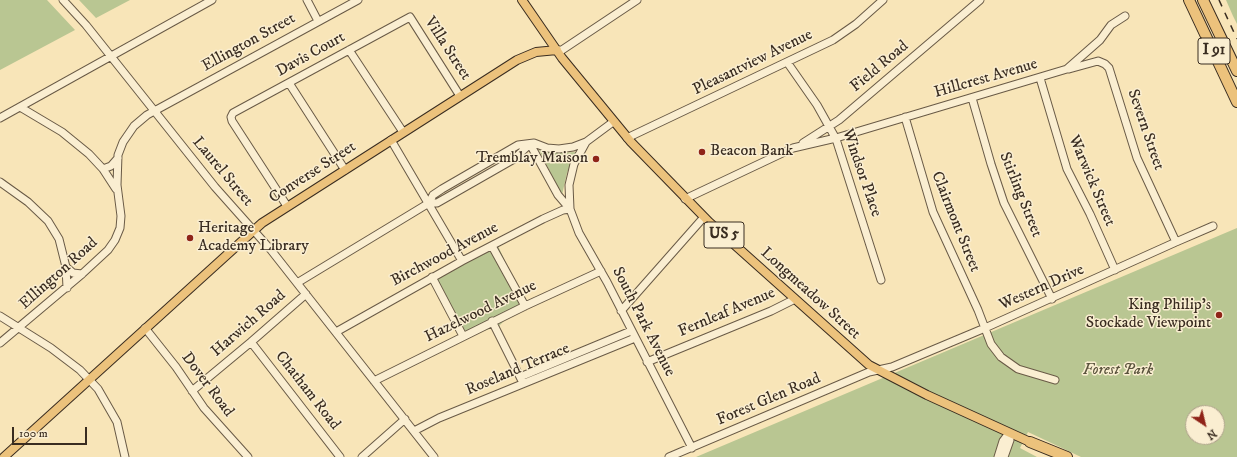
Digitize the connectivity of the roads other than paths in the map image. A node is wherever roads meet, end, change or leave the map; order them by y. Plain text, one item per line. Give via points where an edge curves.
1 (63, 0) edge
2 (212, 0) edge
3 (307, 0) edge
4 (358, 0) edge
5 (522, 0) edge
6 (637, 0) edge
7 (883, 0) edge
8 (980, 0) edge
9 (1189, 0) edge
10 (1203, 0) edge
11 (1125, 16) dead end
12 (410, 17) joint
13 (318, 22) junction
14 (349, 50) junction
15 (557, 50) junction
16 (110, 56) junction
17 (787, 62) junction
18 (1067, 69) junction
19 (1237, 71) edge
20 (1040, 78) junction
21 (289, 83) junction
22 (460, 96) junction
23 (972, 98) junction
24 (1237, 102) edge
25 (20, 107) junction
26 (154, 112) junction
27 (905, 117) junction
28 (0, 118) edge
29 (612, 122) junction
30 (830, 126) junction
31 (403, 132) junction
32 (627, 138) junction
33 (836, 138) junction
34 (391, 140) junction
35 (586, 142) junction
36 (530, 144) junction
37 (793, 148) junction
38 (118, 157) junction
39 (103, 169) junction
40 (344, 170) junction
41 (0, 182) edge
42 (119, 198) junction
43 (685, 199) junction
44 (429, 203) junction
45 (287, 206) junction
46 (570, 209) junction
47 (704, 217) junction
48 (1213, 226) dead end
49 (254, 230) junction
50 (1176, 242) junction
51 (492, 246) junction
52 (462, 261) junction
53 (66, 267) junction
54 (601, 270) junction
55 (1115, 270) junction
56 (82, 274) junction
57 (432, 277) junction
58 (882, 280) dead end
59 (297, 283) junction
60 (67, 288) junction
61 (306, 294) junction
62 (795, 299) junction
63 (1052, 299) junction
64 (524, 306) junction
65 (621, 311) junction
66 (0, 316) edge
67 (492, 322) junction
68 (145, 328) junction
69 (18, 329) junction
70 (986, 331) junction
71 (336, 332) junction
72 (633, 334) junction
73 (463, 336) junction
74 (251, 342) junction
75 (0, 343) edge
76 (647, 362) junction
77 (879, 370) junction
78 (89, 380) junction
79 (521, 380) junction
80 (1055, 380) dead end
81 (374, 381) junction
82 (192, 391) junction
83 (405, 420) junction
84 (414, 431) junction
85 (1010, 433) junction
86 (1030, 442) junction
87 (692, 448) junction
88 (4, 457) edge
89 (125, 457) edge
90 (248, 457) edge
91 (340, 457) edge
92 (362, 457) edge
93 (434, 457) edge
94 (669, 457) edge
95 (998, 457) edge
96 (1004, 457) edge
97 (1053, 457) edge
98 (1067, 457) edge

1 - 16 street, Laurel Street
2 - 16 street
3 - 13 street
4 - 13 street, Ellington Street
5 - 15 main road, Longmeadow Street / US 5
6 - 15 street via 567,47
7 - 17 street, Pleasantview Avenue via 843,34
8 - 30 street, Field Road
9 - 24 highway, I 91
10 - 19 highway, I 91
11 - 18 street, Hillcrest Avenue via 1111,25 1100,40
12 - 14 street, Davis Court
12 - 22 street, Villa Street
13 - 26 street, Ellington Street
14 - 21 street, Davis Court
14 - 31 street
15 - 22 main road, Converse Street via 540,51 524,56
15 - 29 main road, Longmeadow Street / US 5
16 - 25 street
16 - 26 street, Laurel Street
17 - 30 street, Windsor Place
17 - 32 street, Pleasantview Avenue
18 - 20 street, Hillcrest Avenue
18 - 50 street, Severn Street via 1098,61 1109,68 1135,153
20 - 23 street, Hillcrest Avenue
20 - 55 street, Warwick Street via 1067,169
21 - 40 street
21 - 45 street, Davis Court via 233,113 231,117
22 - 31 main road, Converse Street
23 - 27 street, Hillcrest Avenue
23 - 63 street, Stirling Street via 990,164 1004,203
25 - 28 street
25 - 39 street via 62,132
26 - 38 street, Ellington Road via 130,130
26 - 49 street, Laurel Street
27 - 33 street, Hillcrest Avenue
27 - 70 street, Clairmont Street via 933,212
29 - 32 main road, Longmeadow Street / US 5
29 - 35 street, South Park Avenue
30 - 33 street, Windsor Place
30 - 37 street, Field Road via 816,137
31 - 34 main road, Converse Street
32 - 43 main road, Longmeadow Street / US 5
33 - 37 street, Field Road
33 - 58 street, Windsor Place
34 - 40 main road, Converse Street
34 - 44 street
35 - 36 street via 559,149
35 - 46 street, South Park Avenue via 574,164 570,178
36 - 44 street via 514,159 437,203
36 - 44 street via 518,145 491,159 433,195
36 - 46 street, South Park Avenue via 558,195
37 - 43 street, Field Road
38 - 39 street via 111,166
38 - 42 street, Ellington Road via 116,179
39 - 42 street
40 - 45 main road, Converse Street
41 - 53 street via 28,202 48,221 59,239
42 - 56 street, Ellington Road via 120,221 115,240 104,255
43 - 47 main road, Longmeadow Street / US 5
44 - 52 street
44 - 59 street
45 - 49 main road, Converse Street
46 - 51 street, Birchwood Avenue via 556,213
46 - 54 street, South Park Avenue via 579,233
47 - 62 main road, Longmeadow Street / US 5
47 - 65 street
48 - 50 street, Western Drive
49 - 59 street, Laurel Street
49 - 68 main road, Converse Street
50 - 55 street, Western Drive
51 - 52 street, Birchwood Avenue
51 - 64 street
52 - 57 street, Birchwood Avenue
53 - 56 street via 73,273
53 - 60 street
54 - 64 street, Hazelwood Avenue
54 - 65 street, South Park Avenue
55 - 63 street, Western Drive
56 - 60 street, Ellington Road
57 - 71 street, Birchwood Avenue
57 - 73 street
59 - 61 street, Laurel Street
60 - 69 street, Ellington Road
61 - 71 street, Laurel Street
61 - 74 street, Harwich Road
62 - 76 street, Fernleaf Avenue
62 - 77 main road, Longmeadow Street / US 5 via 869,365
63 - 70 street, Western Drive
64 - 67 street, Hazelwood Avenue
65 - 72 street, South Park Avenue
66 - 69 street
67 - 73 street, Hazelwood Avenue
67 - 79 street
68 - 78 main road, Converse Street
68 - 82 street, Dover Road
69 - 75 street, Ellington Road
69 - 78 street via 51,348
70 - 77 street, Western Drive
70 - 80 street, Clairmont Street via 996,351 1009,364 1028,373
71 - 81 street, Laurel Street
72 - 76 street, South Park Avenue
72 - 79 street, Roseland Terrace
73 - 81 street, Hazelwood Avenue
74 - 82 street, Harwich Road
74 - 91 street, Chatham Road
76 - 87 street, South Park Avenue
77 - 85 main road, Longmeadow Street / US 5
77 - 87 street, Forest Glen Road
78 - 88 main road, Converse Street
78 - 89 street via 98,389 115,418
79 - 84 street, Roseland Terrace
81 - 83 street, Laurel Street
82 - 90 street, Dover Road
83 - 84 street, Laurel Street
83 - 92 street
84 - 93 street, Laurel Street
85 - 86 main road, Longmeadow Street / US 5
85 - 95 street via 1003,441
85 - 96 street
86 - 97 highway, US 5
86 - 98 highway, US 5
87 - 94 street, Forest Glen Road

